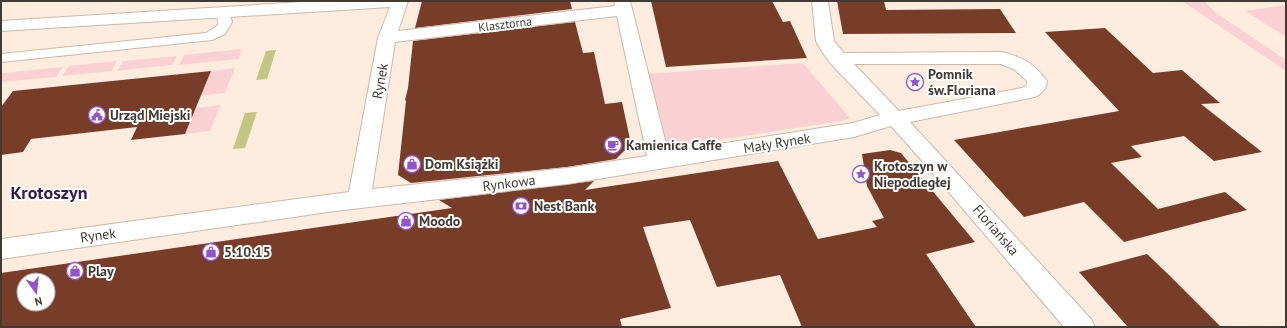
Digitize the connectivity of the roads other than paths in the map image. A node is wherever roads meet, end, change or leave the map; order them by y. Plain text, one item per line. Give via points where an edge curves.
1 (400, 1) edge
2 (820, 1) edge
3 (622, 5) edge
4 (181, 8) edge
5 (218, 12) junction
6 (1, 26) edge
7 (387, 38) junction
8 (1, 58) edge
9 (837, 59) junction
10 (902, 126) junction
11 (658, 162) junction
12 (359, 199) junction
13 (1, 249) edge
14 (1081, 327) edge

1 - 5 street, Rynek
1 - 7 street, Rynek
2 - 9 street via 825,41
3 - 7 street, Klasztorna
3 - 11 street
4 - 5 street, Rynek
4 - 6 street, Rynek
5 - 8 lane via 225,18 225,23 218,33 207,37
7 - 12 street, Rynek
9 - 10 street
9 - 10 street, Mały Rynek via 1002,58 1025,68 1037,80 1036,88 1028,93
10 - 11 street, Mały Rynek via 854,130
10 - 14 street, Floriańska
11 - 12 street, Rynkowa via 567,176
12 - 13 street, Rynek

